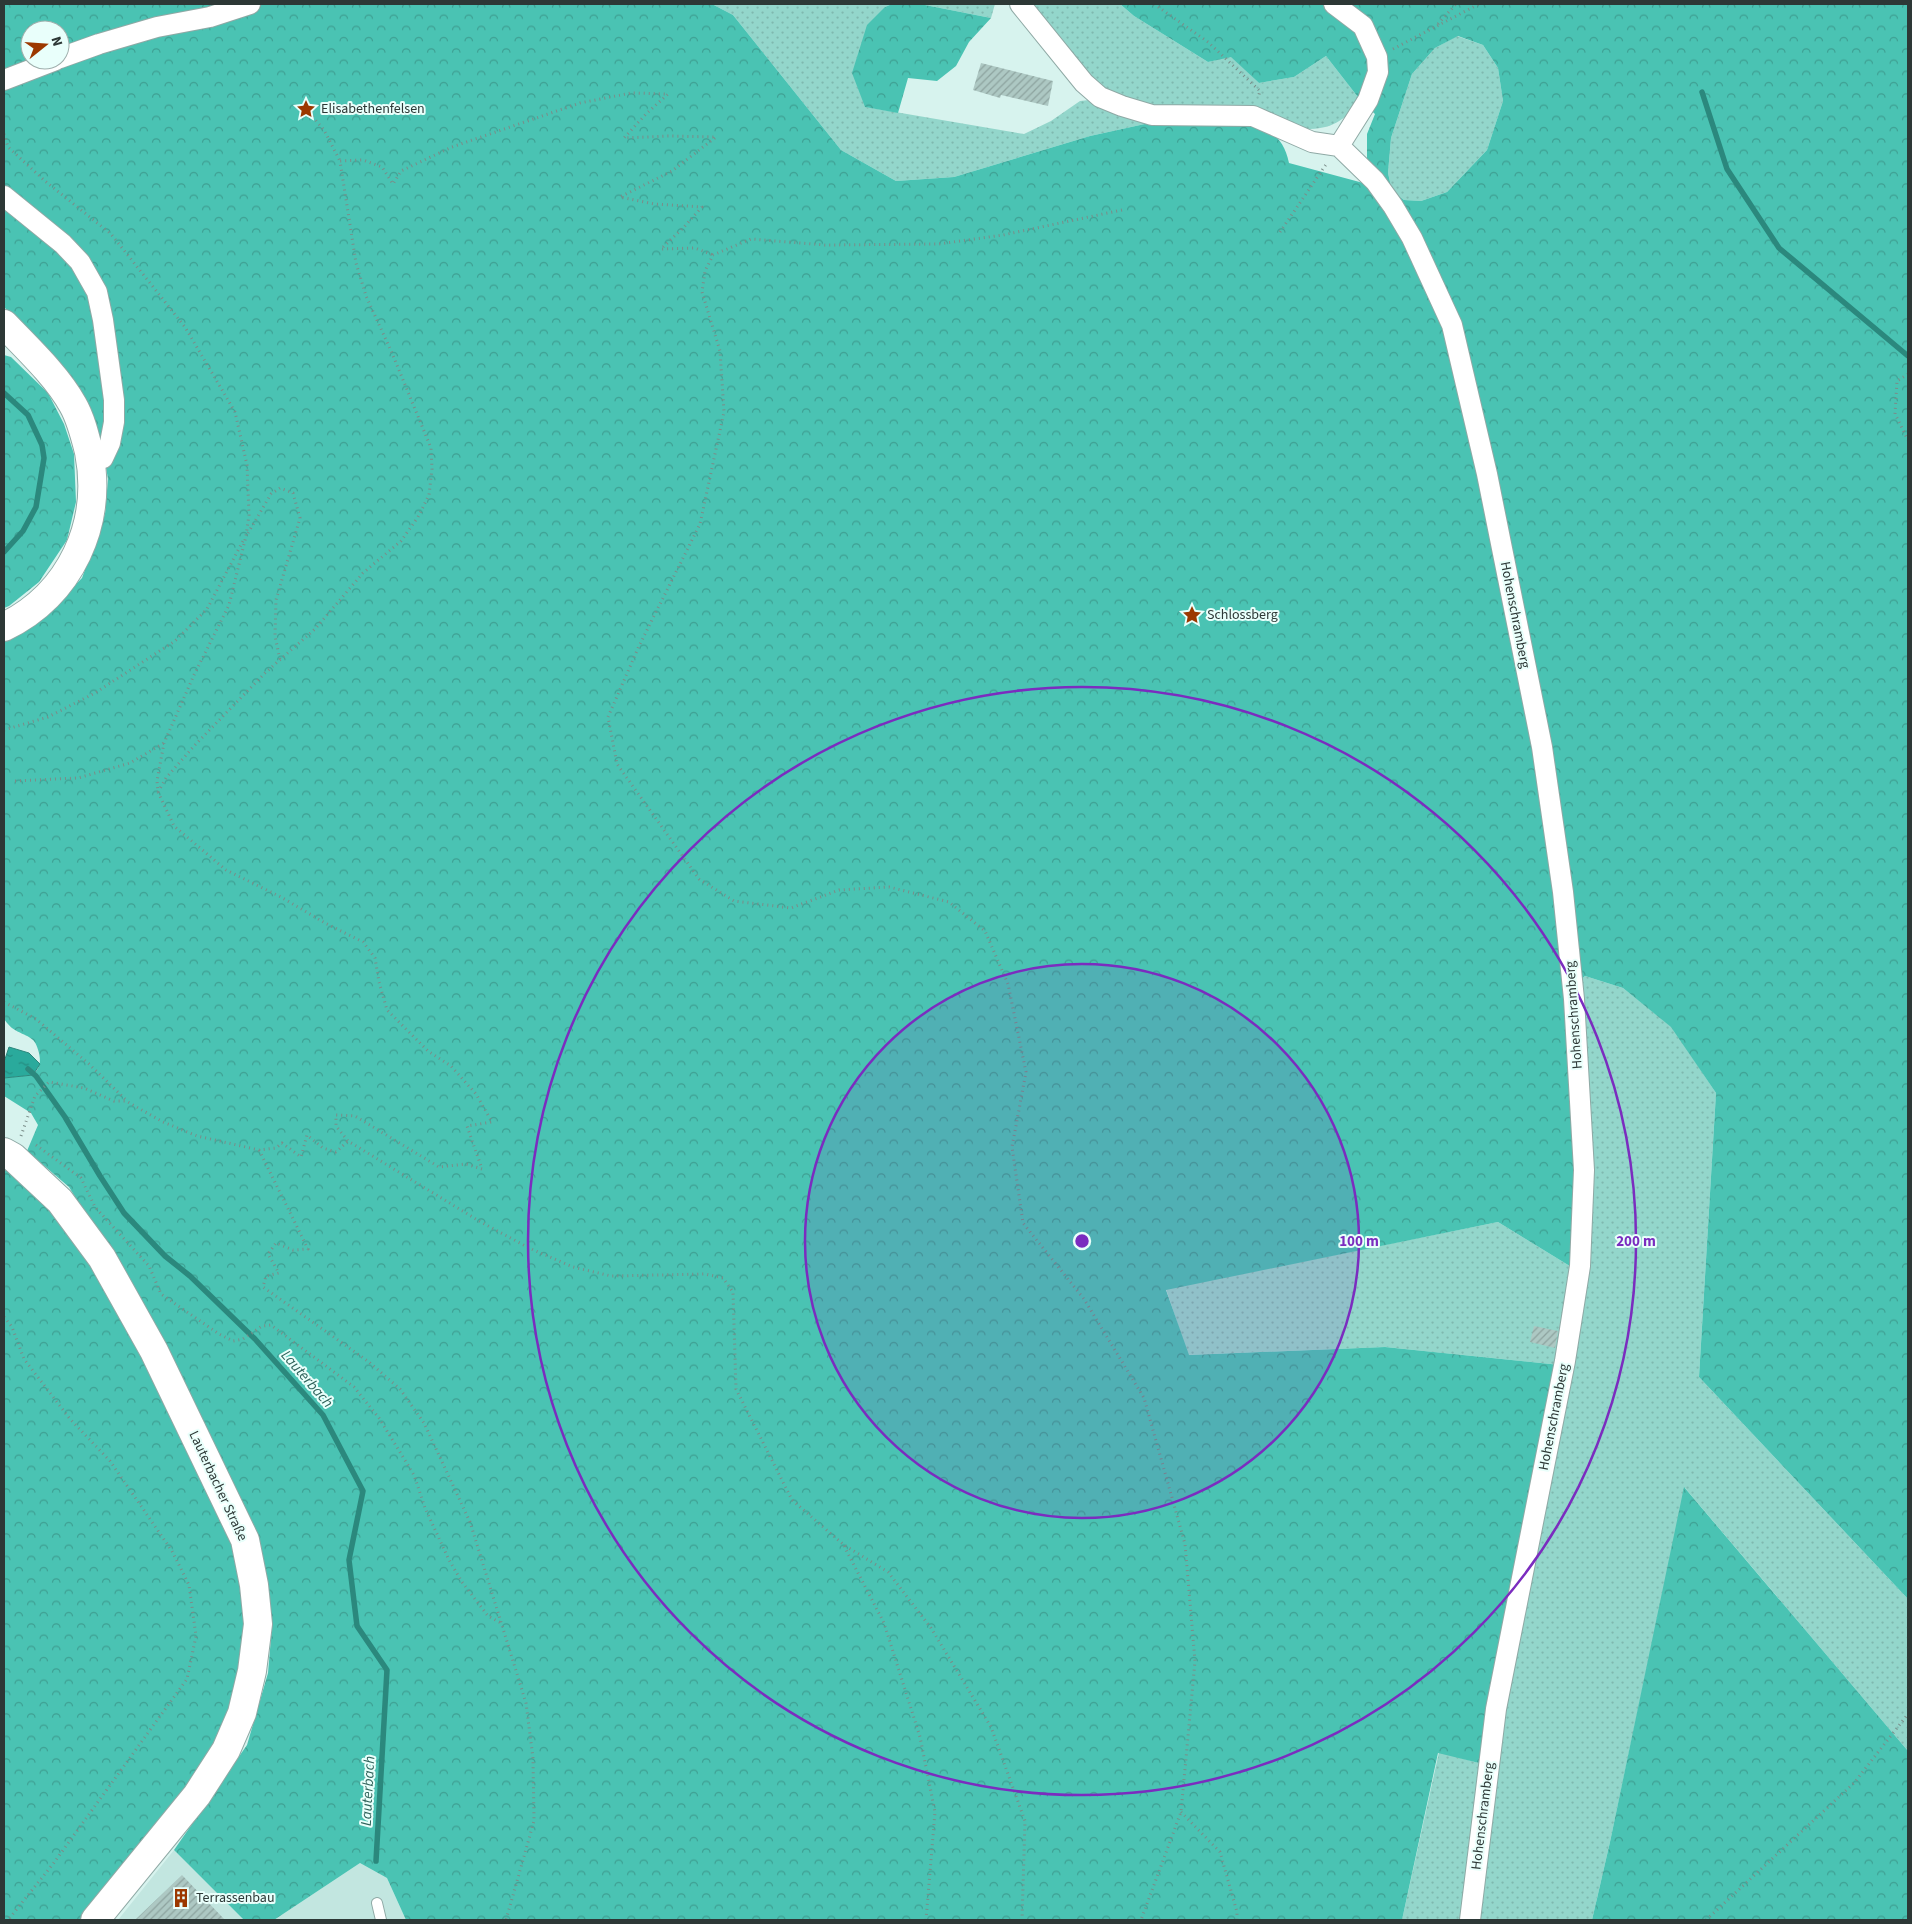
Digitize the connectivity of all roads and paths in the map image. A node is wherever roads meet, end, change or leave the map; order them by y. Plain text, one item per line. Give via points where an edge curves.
1 (250, 4) edge
2 (1020, 4) edge
3 (1154, 4) edge
4 (1334, 4) edge
5 (1456, 4) edge
6 (1479, 4) edge
7 (1436, 26) junction
8 (70, 54) edge
9 (1377, 57) junction
10 (30, 70) edge
11 (4, 80) edge
12 (1260, 91) dead end
13 (306, 109) dead end
14 (4, 134) edge
15 (1338, 146) junction
16 (340, 161) junction
17 (4, 196) edge
18 (1122, 210) dead end
19 (1280, 232) dead end
20 (713, 255) junction
21 (13, 339) edge
22 (1908, 374) edge
23 (1908, 440) edge
24 (90, 461) junction
25 (246, 536) junction
26 (4, 626) edge
27 (280, 660) junction
28 (4, 730) edge
29 (164, 743) junction
30 (15, 780) dead end
31 (158, 792) junction
32 (4, 1002) edge
33 (126, 1101) junction
34 (348, 1141) junction
35 (259, 1150) junction
36 (4, 1152) edge
37 (4, 1317) edge
38 (844, 1545) junction
39 (502, 1624) junction
40 (1908, 1714) edge
41 (1181, 1812) junction
42 (377, 1903) dead end
43 (8, 1920) edge
44 (95, 1920) edge
45 (381, 1920) edge
46 (506, 1920) edge
47 (926, 1920) edge
48 (1022, 1920) edge
49 (1141, 1920) edge
50 (1237, 1920) edge
51 (1470, 1920) edge
52 (1706, 1920) edge

1 - 8 street via 210,17 158,27
2 - 15 street via 1084,83 1100,97 1152,115 1253,116 1312,142
3 - 12 path via 1208,42
4 - 9 street via 1363,26
5 - 7 path
6 - 7 path
7 - 9 path
9 - 15 street via 1374,88
10 - 11 street
13 - 16 path via 324,130
14 - 25 path via 8,147 111,234 186,328 236,412 247,465
15 - 19 path
15 - 51 street, Hohenschramberg via 1375,181 1393,206 1412,238 1452,326 1487,474 1542,747 1563,892 1574,1000 1584,1170 1580,1266 1565,1361 1496,1708
16 - 20 path via 363,160 382,167 393,184 401,172 452,147 580,103 631,93 668,94 624,138 716,137 672,171 620,197 654,204 702,207 661,249 695,248
16 - 27 path via 356,263 366,296 431,448 429,495 401,541 363,573 315,629
17 - 24 street via 63,244 80,262 97,292 114,422 110,443 102,458
18 - 20 path via 939,244 825,245 751,239
20 - 41 path via 705,271 702,292 720,351 724,412 700,524 639,646 608,717 618,764 699,879 734,901 791,908 839,890 889,887 949,902 985,931 1008,984 1026,1072 1012,1147 1023,1223 1084,1299 1144,1398 1185,1544 1195,1661
21 - 24 main road via 61,387 74,405 85,434
22 - 23 path via 1897,382 1895,414
24 - 26 main road via 93,484 91,508 86,534 74,560 46,597
25 - 27 path via 271,494 280,488 293,493 300,518 276,600 275,636
25 - 28 path via 207,609 175,641 95,693 48,717
25 - 29 path via 229,605
27 - 31 path via 195,745
29 - 30 path via 130,763 78,778
29 - 31 path
31 - 34 path via 174,826 226,870 363,942 375,958 387,1010 428,1051 451,1066 476,1094 492,1122 467,1126 482,1169 466,1164 440,1167 355,1116 336,1114 336,1126
32 - 33 path via 36,1019
33 - 35 path via 197,1136
33 - 39 path via 114,1101 84,1088 49,1082 35,1096 22,1135 81,1178 95,1206 149,1266 161,1294 233,1341 243,1339 255,1329 271,1325 354,1387 379,1418 414,1475 426,1508 462,1582 488,1616
34 - 35 path via 336,1152 323,1148 307,1135 301,1157 282,1143 276,1148
34 - 38 path via 479,1221 529,1248 573,1266 611,1276 705,1274 723,1278 733,1292 736,1389 792,1500
35 - 39 path via 308,1250 293,1250 276,1243 268,1254 278,1273 266,1276 263,1287 369,1362 400,1388 424,1424 470,1522
36 - 44 main road, Lauterbacher Straße via 60,1202 106,1267 154,1351 245,1540 254,1585 258,1624 252,1671 242,1713 226,1750 197,1795
37 - 43 path via 12,1327 24,1359 70,1419 110,1461 172,1551 189,1585 196,1636 186,1679 53,1864
38 - 47 path via 884,1623 920,1737 935,1812
38 - 48 path via 888,1572 930,1628 991,1727 1025,1821
39 - 46 path via 526,1702 533,1758 534,1821
40 - 52 path via 1854,1783
41 - 49 path
41 - 50 path via 1220,1852
42 - 45 lane

